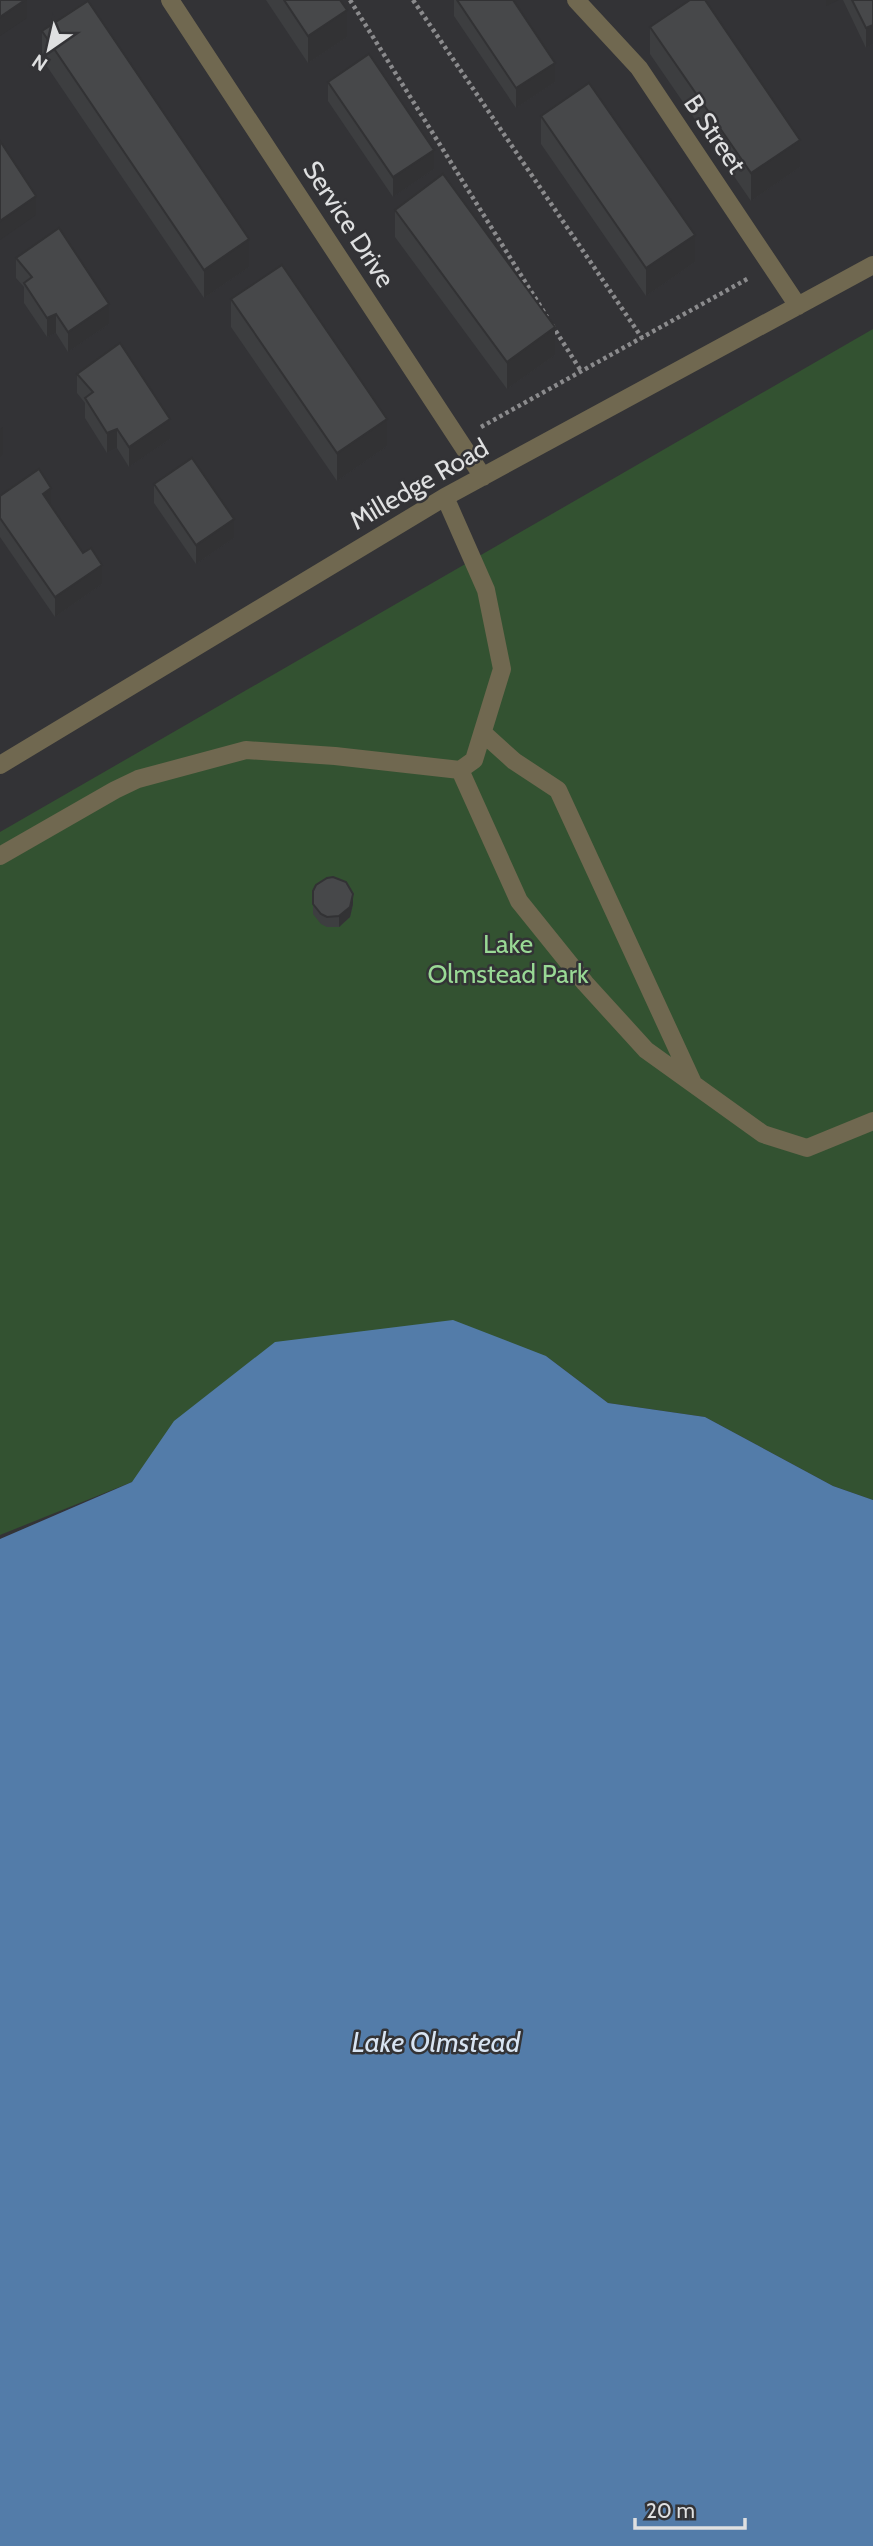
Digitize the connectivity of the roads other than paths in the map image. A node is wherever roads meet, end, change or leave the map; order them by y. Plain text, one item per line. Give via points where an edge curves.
1 (170, 0) edge
2 (576, 0) edge
3 (873, 265) edge
4 (798, 306) junction
5 (483, 477) junction
6 (444, 497) junction
7 (483, 733) junction
8 (0, 765) edge
9 (460, 770) junction
10 (0, 856) edge
11 (693, 1084) junction
12 (873, 1121) edge

1 - 5 street, Service Drive
2 - 4 street, B Street via 639,68
3 - 4 street, Milledge Road
4 - 5 street, Milledge Road
5 - 6 street, Milledge Road
6 - 7 street via 486,590 502,669
6 - 8 street, Milledge Road
7 - 9 street via 474,760
7 - 11 street via 514,761 558,790
9 - 10 street via 246,750 138,779
9 - 11 street via 519,901 646,1050
11 - 12 street via 763,1135 807,1148

